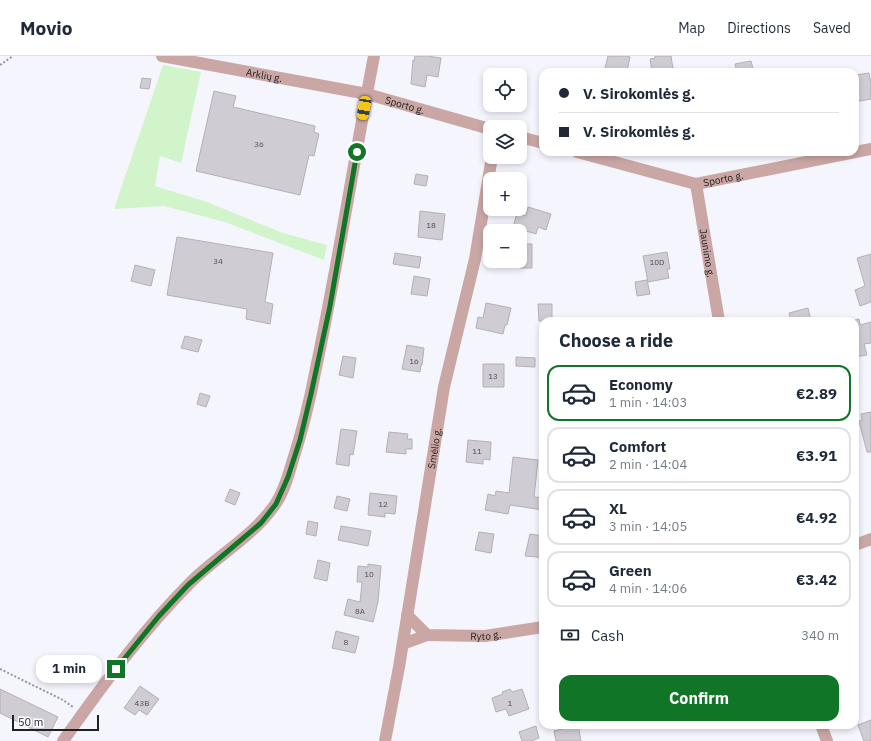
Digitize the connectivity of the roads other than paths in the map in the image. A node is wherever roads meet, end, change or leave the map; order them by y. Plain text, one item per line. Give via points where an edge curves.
1 (162, 56) edge
2 (374, 56) edge
3 (367, 94) junction
4 (483, 127) edge
5 (527, 139) edge
6 (539, 142) edge
7 (871, 149) edge
8 (859, 151) edge
9 (592, 156) edge
10 (836, 156) edge
11 (491, 164) edge
12 (696, 184) junction
13 (718, 317) edge
14 (871, 539) edge
15 (859, 544) edge
16 (407, 615) junction
17 (539, 627) edge
18 (427, 635) junction
19 (403, 644) junction
20 (822, 729) edge
21 (63, 741) edge
22 (385, 741) edge
23 (827, 741) edge

1 - 3 street, Arklių g.
2 - 3 street
3 - 4 street, Sporto g.
3 - 21 street via 330,306 311,394 300,440 276,504 261,523 192,581 159,616
5 - 6 street
7 - 8 street, Sporto g.
9 - 12 street, Sporto g.
10 - 12 street, Sporto g.
11 - 16 street, Smėlio g. via 474,259 444,387
12 - 13 street, Jaunimo g.
14 - 15 street
16 - 18 street
16 - 19 street, Smėlio g.
17 - 18 street, Ryto g. via 485,636
18 - 19 street, Ryto g.
19 - 22 street, Smėlio g.
20 - 23 street

